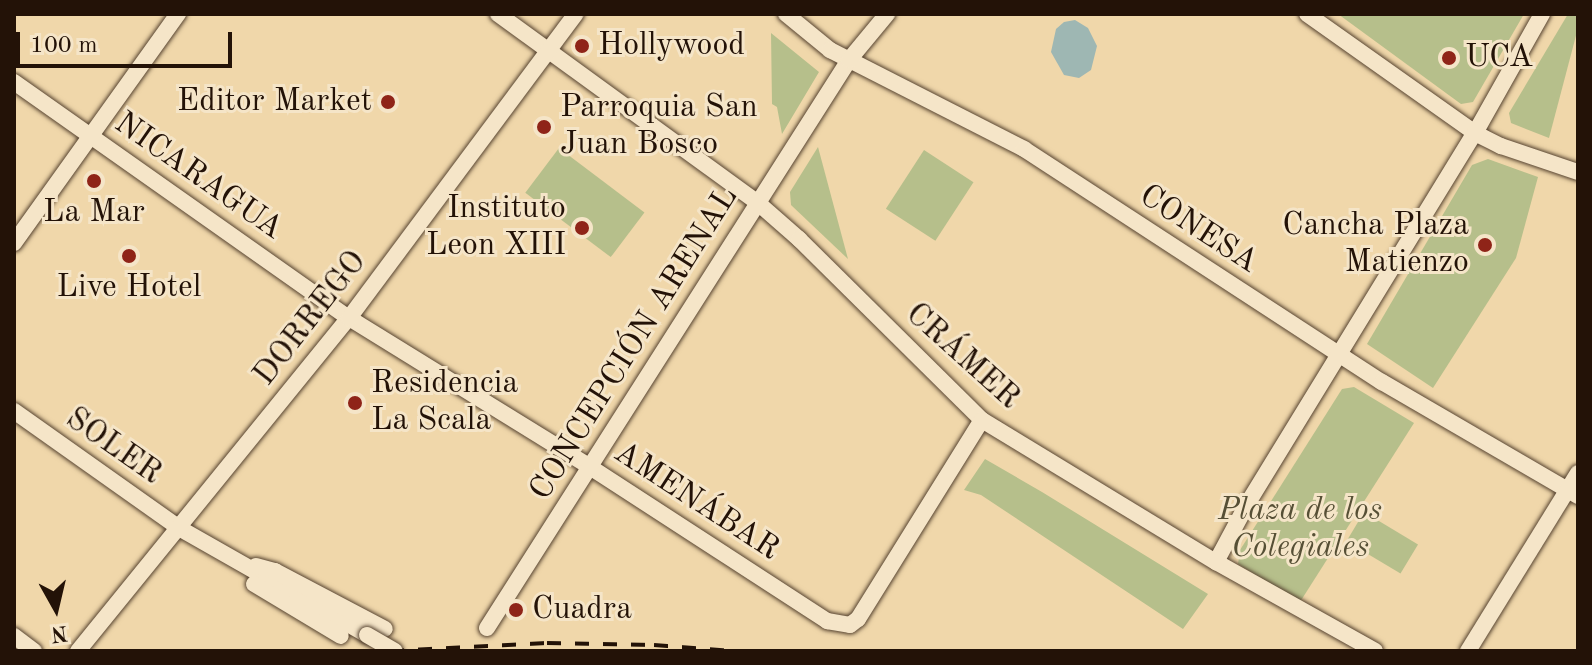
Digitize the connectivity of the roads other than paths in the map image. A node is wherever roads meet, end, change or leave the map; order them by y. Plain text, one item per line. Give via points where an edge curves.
1 (178, 14) edge
2 (498, 14) edge
3 (576, 14) edge
4 (786, 14) edge
5 (887, 14) edge
6 (1307, 14) edge
7 (1542, 14) edge
8 (550, 51) junction
9 (849, 60) junction
10 (14, 82) edge
11 (1475, 133) junction
12 (92, 135) junction
13 (1578, 172) edge
14 (758, 203) junction
15 (14, 243) edge
16 (349, 318) junction
17 (1340, 356) junction
18 (14, 411) edge
19 (982, 420) junction
20 (590, 467) junction
21 (1578, 473) edge
22 (1572, 494) edge
23 (179, 528) junction
24 (231, 559) junction
25 (1216, 562) junction
26 (487, 628) dead end
27 (385, 629) dead end
28 (14, 636) edge
29 (341, 636) dead end
30 (34, 651) edge
31 (78, 651) edge
32 (395, 651) edge
33 (1375, 651) edge
34 (1468, 651) edge

1 - 12 street
2 - 8 street, CRÁMER
3 - 8 street, DORREGO
4 - 9 street, CONESA
5 - 9 street, CONCEPCIÓN ARENAL
6 - 11 street
7 - 11 street
8 - 14 street, CRÁMER
8 - 16 street, DORREGO
9 - 14 street, CONCEPCIÓN ARENAL
9 - 17 street, CONESA via 1024,149
10 - 12 street, NICARAGUA
11 - 13 street
11 - 17 street
12 - 15 street
12 - 16 street, NICARAGUA
14 - 19 street, CRÁMER
14 - 20 street, CONCEPCIÓN ARENAL
16 - 20 street, AMENÁBAR
16 - 23 street, DORREGO
17 - 22 street, CONESA
17 - 25 street
18 - 23 street, SOLER
19 - 20 street, AMENÁBAR via 850,625 827,621
19 - 25 street, CRÁMER
20 - 26 street, CONCEPCIÓN ARENAL
21 - 22 street
22 - 34 street
23 - 24 street, SOLER
23 - 31 street, DORREGO
24 - 27 street via 275,571
24 - 29 street via 252,583
24 - 32 street, bridge
25 - 33 street, CRÁMER
28 - 30 street

